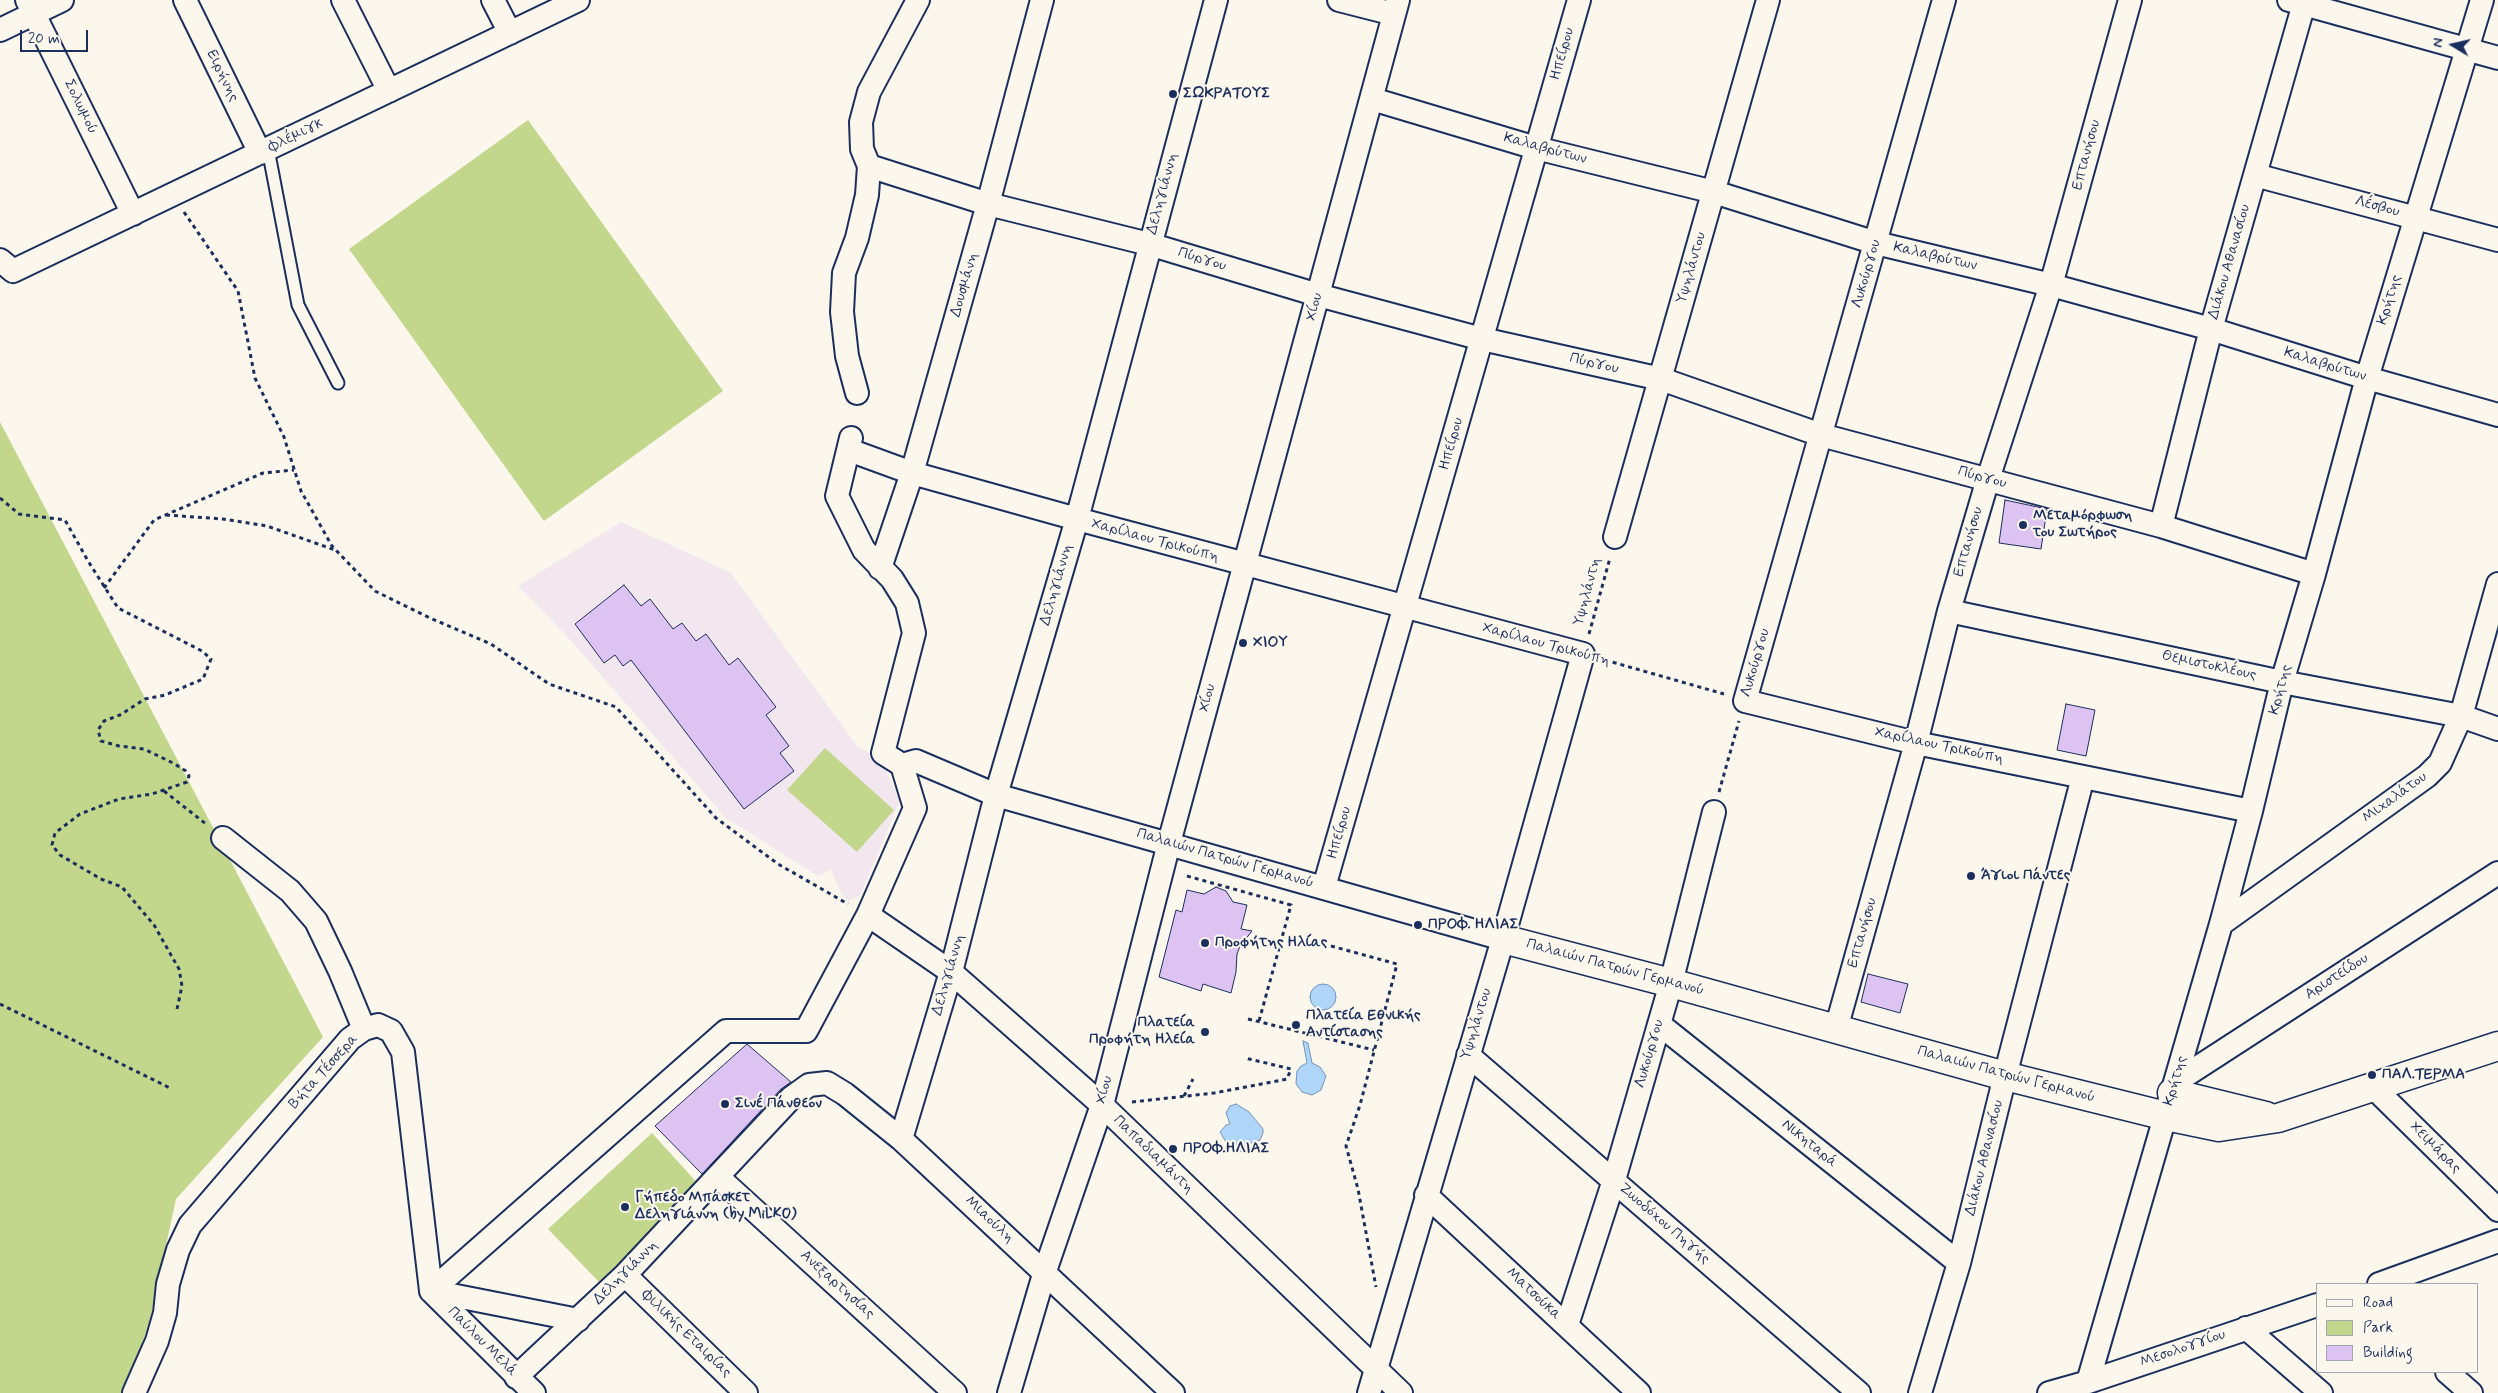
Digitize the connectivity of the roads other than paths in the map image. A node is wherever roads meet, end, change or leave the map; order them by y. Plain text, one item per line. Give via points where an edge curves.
1 (62, 0) edge
2 (185, 0) edge
3 (343, 0) edge
4 (493, 0) edge
5 (578, 0) edge
6 (918, 0) edge
7 (1042, 0) edge
8 (1216, 0) edge
9 (1339, 0) edge
10 (1413, 0) edge
11 (1579, 0) edge
12 (1768, 0) edge
13 (1944, 0) edge
14 (2130, 0) edge
15 (2482, 0) edge
16 (2299, 1) edge
17 (31, 7) edge
18 (1396, 7) edge
19 (0, 30) edge
20 (510, 33) junction
21 (2466, 49) junction
22 (2498, 58) edge
23 (389, 91) junction
24 (1372, 99) junction
25 (1536, 148) junction
26 (264, 151) junction
27 (869, 166) junction
28 (2255, 175) junction
29 (1714, 192) junction
30 (988, 204) junction
31 (132, 214) junction
32 (2415, 217) junction
33 (2498, 240) edge
34 (1876, 243) junction
35 (1149, 244) junction
36 (7, 265) edge
37 (2052, 285) junction
38 (1318, 294) junction
39 (2211, 329) junction
40 (1482, 339) junction
41 (2367, 378) junction
42 (1661, 379) junction
43 (338, 383) dead end
44 (857, 393) dead end
45 (2498, 415) edge
46 (1820, 435) junction
47 (912, 473) junction
48 (1988, 479) junction
49 (1076, 520) junction
50 (2161, 526) junction
51 (1616, 537) road end
52 (1245, 565) junction
53 (880, 568) junction
54 (2314, 574) junction
55 (2498, 584) edge
56 (1405, 608) junction
57 (1949, 611) junction
58 (1583, 654) joint
59 (2282, 682) junction
60 (1745, 701) joint
61 (2461, 716) junction
62 (2498, 729) edge
63 (1916, 743) junction
64 (902, 765) junction
65 (2083, 776) junction
66 (996, 795) junction
67 (2252, 811) junction
68 (1714, 812) road end
69 (223, 838) road end
70 (1169, 843) junction
71 (2498, 873) edge
72 (1324, 887) junction
73 (868, 916) junction
74 (2221, 924) junction
75 (1503, 938) junction
76 (951, 972) junction
77 (1671, 982) junction
78 (1659, 1024) junction
79 (364, 1029) junction
80 (1836, 1029) junction
81 (2498, 1046) edge
82 (1468, 1055) junction
83 (2004, 1076) junction
84 (2373, 1086) junction
85 (2172, 1097) junction
86 (791, 1098) joint
87 (1102, 1105) junction
88 (901, 1139) junction
89 (719, 1178) junction
90 (1614, 1180) junction
91 (1426, 1195) junction
92 (2498, 1210) edge
93 (2498, 1241) edge
94 (1959, 1263) junction
95 (1045, 1271) junction
96 (625, 1275) junction
97 (2382, 1283) edge
98 (431, 1291) junction
99 (2316, 1305) edge
100 (578, 1320) junction
101 (1567, 1325) junction
102 (2246, 1328) junction
103 (1376, 1370) junction
104 (2448, 1373) edge
105 (516, 1377) junction
106 (2095, 1388) edge
107 (134, 1393) edge
108 (534, 1393) edge
109 (746, 1393) edge
110 (955, 1393) edge
111 (1009, 1393) edge
112 (1172, 1393) edge
113 (1369, 1393) edge
114 (1401, 1393) edge
115 (1639, 1393) edge
116 (1859, 1393) edge
117 (1920, 1393) edge
118 (2049, 1393) edge
119 (2321, 1393) edge
120 (2471, 1393) edge

1 - 17 street
2 - 26 street, Ειρήνης
3 - 23 street
4 - 20 street
5 - 20 street, Φλέμιγκ
6 - 27 street via 869,92 861,122 862,149
7 - 30 street, Δουσμάνη
8 - 35 street, Δεληγιάννη
9 - 18 street
10 - 18 street
11 - 25 street, Ηπείρου
12 - 29 street, Υψηλάντου
13 - 34 street, Λυκούργου
14 - 37 street, Επτανήσου
15 - 21 street, Κρήτης
16 - 21 street
16 - 28 street, Διάκου Αθανασίου
17 - 19 street
17 - 31 street, Σολωμού
18 - 24 street, Χίου
20 - 23 street, Φλέμιγκ
21 - 22 street
21 - 32 street, Κρήτης
23 - 26 street, Φλέμιγκ
24 - 25 street, Καλαβρύτων
24 - 38 street, Χίου
25 - 29 street, Καλαβρύτων
25 - 40 street, Ηπείρου
26 - 31 street, Φλέμιγκ
26 - 43 lane via 298,305
27 - 30 street, Πύργου
27 - 44 street via 867,195 844,273 842,312 847,356
28 - 32 street, Λέσβου
28 - 39 street, Διάκου Αθανασίου
29 - 34 street, Καλαβρύτων
29 - 42 street, Υψηλάντου
30 - 35 street, Πύργου
30 - 47 street, Δουσμάνη
31 - 36 street, Φλέμιγκ
32 - 33 street, Λέσβου
32 - 41 street, Κρήτης
34 - 37 street, Καλαβρύτων
34 - 46 street, Λυκούργου
35 - 38 street, Πύργου
35 - 49 street, Δεληγιάννη
37 - 39 street, Καλαβρύτων
37 - 48 street, Επτανήσου
38 - 40 street, Πύργου
38 - 52 street, Χίου
39 - 41 street, Καλαβρύτων
39 - 50 street, Διάκου Αθανασίου
40 - 42 street, Πύργου
40 - 56 street, Ηπείρου
41 - 45 street, Καλαβρύτων
41 - 54 street, Κρήτης
42 - 46 street, Πύργου
42 - 51 street, Υψηλάντου
46 - 48 street, Πύργου
46 - 60 street, Λυκούργου
47 - 49 street, Χαρίλαου Τρικούπη
47 - 53 street, Δουσμάνη
47 - 53 street, Χαρίλαου Τρικούπη via 850,444 837,496 864,550
48 - 50 street, Πύργου
48 - 57 street, Επτανήσου
49 - 52 street, Χαρίλαου Τρικούπη
49 - 66 street, Δεληγιάννη
50 - 54 street, Πύργου
52 - 56 street, Χαρίλαου Τρικούπη
52 - 70 street, Χίου
53 - 64 street via 892,579 907,603 914,633 883,754
54 - 59 street, Κρήτης
55 - 61 street, Μιχαλάτου
56 - 58 street, Χαρίλαου Τρικούπη
56 - 72 street, Ηπείρου
57 - 59 street, Θεμιστοκλέους
57 - 63 street, Επτανήσου
58 - 75 street, Υψηλάντου
59 - 61 street, Θεμιστοκλέους
59 - 67 street, Κρήτης
60 - 63 street, Χαρίλαου Τρικούπη
61 - 62 street, Θεμιστοκλέους
61 - 74 street, Μιχαλάτου via 2440,762 2428,776
63 - 65 street, Χαρίλαου Τρικούπη
63 - 80 street, Επτανήσου
64 - 66 street, Παλαιών Πατρών Γερμανού via 916,761
64 - 73 street via 915,808
65 - 67 street, Χαρίλαου Τρικούπη
65 - 83 street, Διάκου Αθανασίου
66 - 70 street, Παλαιών Πατρών Γερμανού
66 - 76 street, Δεληγιάννη
67 - 74 street, Κρήτης
68 - 77 street, Λυκούργου
69 - 79 street via 290,891 316,921
70 - 72 street, Παλαιών Πατρών Γερμανού
70 - 87 street, Χίου
71 - 85 street, Αριστείδου
72 - 75 street, Παλαιών Πατρών Γερμανού
73 - 76 street, Παπαδιαμάντη
73 - 98 street via 806,1031 726,1031
74 - 85 street, Κρήτης
75 - 77 street, Παλαιών Πατρών Γερμανού
75 - 82 street, Υψηλάντου
76 - 87 street, Παπαδιαμάντη
76 - 88 street, Δεληγιάννη
77 - 78 street, Λυκούργου
77 - 80 street, Παλαιών Πατρών Γερμανού
78 - 90 street, Λυκούργου
78 - 94 street, Νικηταρά
79 - 98 street, Βήτα Τέσσερα via 378,1025 391,1031 403,1052
79 - 107 street, Βήτα Τέσσερα via 350,1040 190,1226 178,1250 168,1284 158,1341
80 - 83 street, Παλαιών Πατρών Γερμανού
81 - 84 street, Παλαιών Πατρών Γερμανού
82 - 90 street, Ζωοδόχου Πηγής
82 - 91 street, Υψηλάντου
83 - 85 street, Παλαιών Πατρών Γερμανού
83 - 94 street, Διάκου Αθανασίου
84 - 85 street, Παλαιών Πατρών Γερμανού via 2278,1118 2219,1127
84 - 92 street, Χειμάρας
85 - 106 street, Κρήτης
86 - 88 street, Μιαούλη via 809,1085 827,1083
86 - 89 street, Δεληγιάννη
87 - 95 street, Χίου
87 - 103 street, Παπαδιαμάντη
88 - 95 street, Μιαούλη
89 - 96 street, Δεληγιάννη
89 - 110 street, Ανεξαρτησίας
90 - 101 street, Λυκούργου
90 - 116 street, Ζωοδόχου Πηγής
91 - 101 street, Ματσούκα
91 - 103 street, Υψηλάντου
93 - 97 street
94 - 117 street, Διάκου Αθανασίου
95 - 111 street, Χίου
95 - 112 street, Μιαούλη
96 - 100 street, Δεληγιάννη
96 - 109 street, Φιλικής Εταιρίας
98 - 100 street
98 - 105 street, Παύλου Μελά
99 - 102 street, Μεσολογγίου
100 - 105 street, Δεληγιάννη
101 - 115 street, Ματσούκα
102 - 106 street, Μεσολογγίου
102 - 119 street
103 - 113 street, Υψηλάντου
103 - 114 street, Παπαδιαμάντη
104 - 120 street
105 - 108 street, Παύλου Μελά
106 - 118 street, Μεσολογγίου

